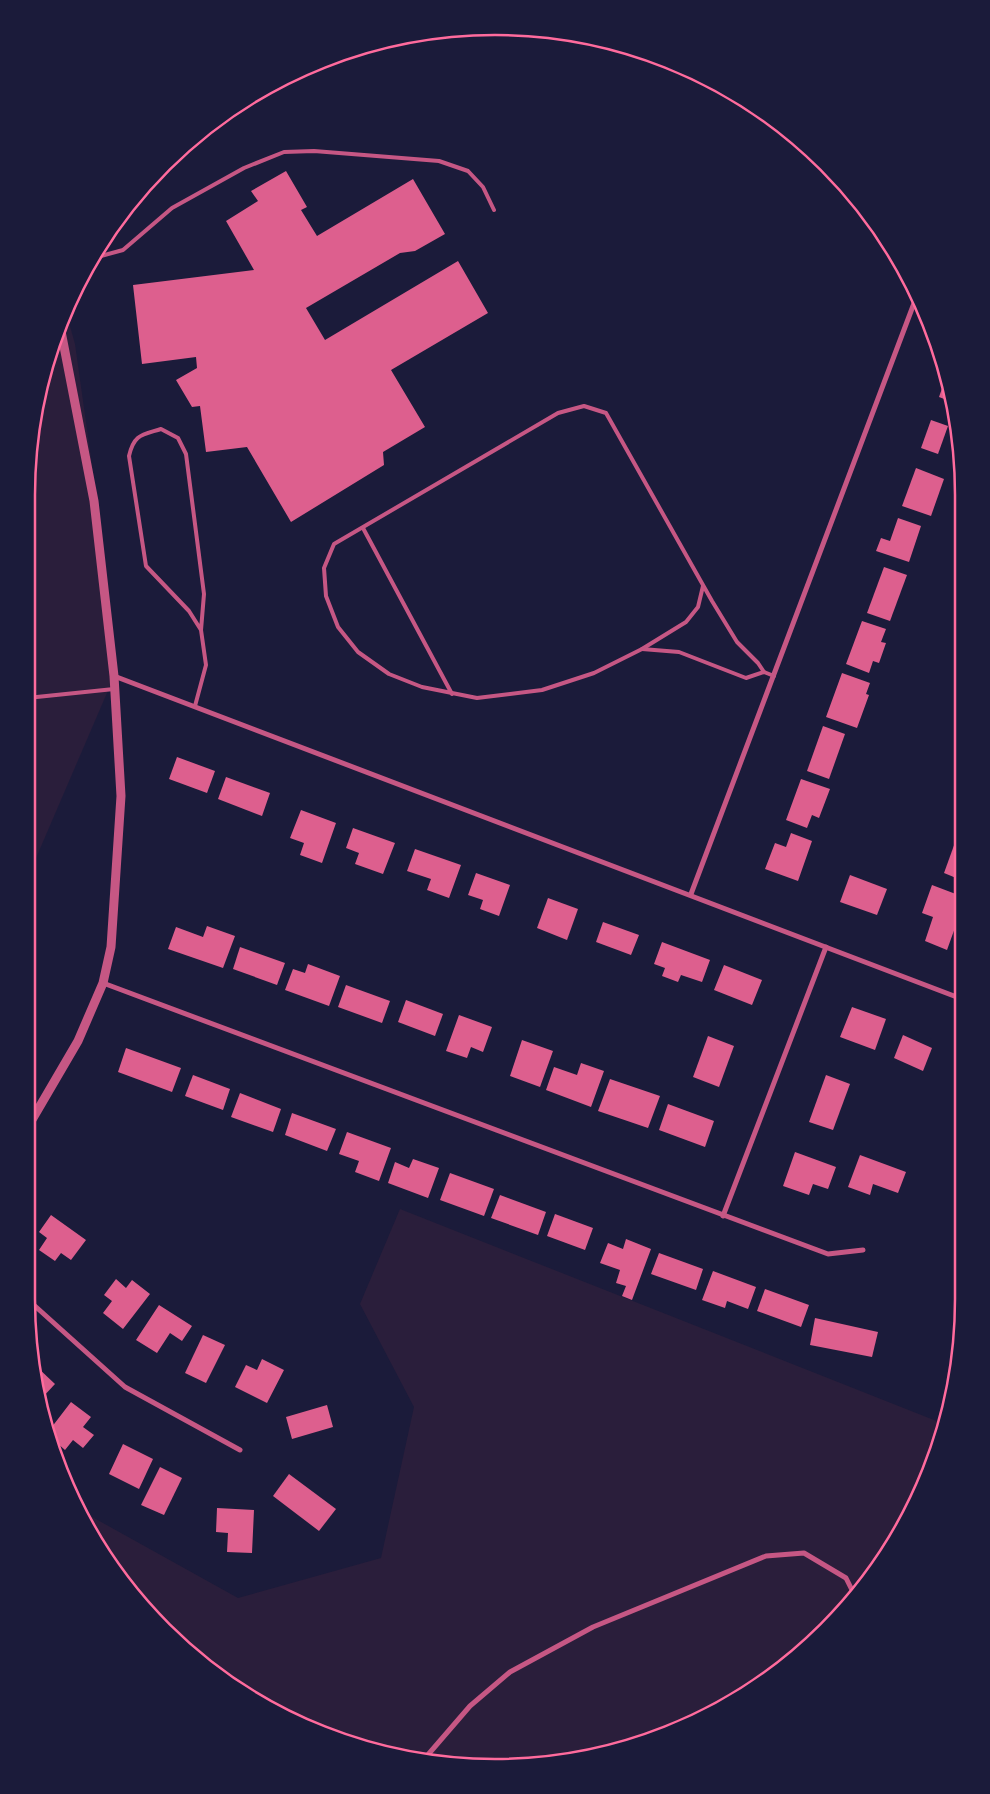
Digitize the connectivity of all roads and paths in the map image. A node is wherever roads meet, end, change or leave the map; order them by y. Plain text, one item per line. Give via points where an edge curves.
1 (494, 210) dead end
2 (102, 256) edge
3 (914, 305) edge
4 (62, 338) edge
5 (363, 528) junction
6 (703, 586) junction
7 (201, 630) junction
8 (642, 649) junction
9 (764, 672) junction
10 (114, 676) junction
11 (774, 676) junction
12 (115, 689) junction
13 (452, 694) junction
14 (35, 697) edge
15 (195, 706) junction
16 (691, 894) junction
17 (826, 947) junction
18 (103, 983) junction
19 (955, 996) edge
20 (35, 1115) edge
21 (723, 1216) junction
22 (863, 1250) dead end
23 (35, 1306) edge
24 (240, 1450) dead end
25 (852, 1589) edge
26 (429, 1754) edge

1 - 2 lane via 483,187 468,171 439,161 314,151 284,152 244,168 172,208 123,250
3 - 11 street
4 - 10 street via 94,502
5 - 6 lane via 558,413 584,406 606,413
5 - 13 lane
5 - 13 lane via 334,544 324,568 326,596 338,627 358,652 389,674
6 - 8 lane via 698,607 686,622
6 - 9 lane via 737,642
7 - 7 lane via 204,594 186,454 178,438 161,429 138,436 131,445 129,456 146,566 189,611
7 - 15 lane via 206,665
8 - 9 lane via 679,652 746,678
8 - 13 lane via 594,673 542,690 477,698
9 - 11 lane
10 - 12 street
10 - 15 street
11 - 16 street
12 - 14 lane
12 - 18 street via 121,796 111,947
15 - 16 street
16 - 17 street
17 - 19 street
17 - 21 street
18 - 20 street via 78,1041
18 - 21 street
21 - 22 street via 828,1254
23 - 24 street via 125,1387
25 - 26 street via 846,1578 804,1553 766,1556 592,1627 510,1672 470,1706

